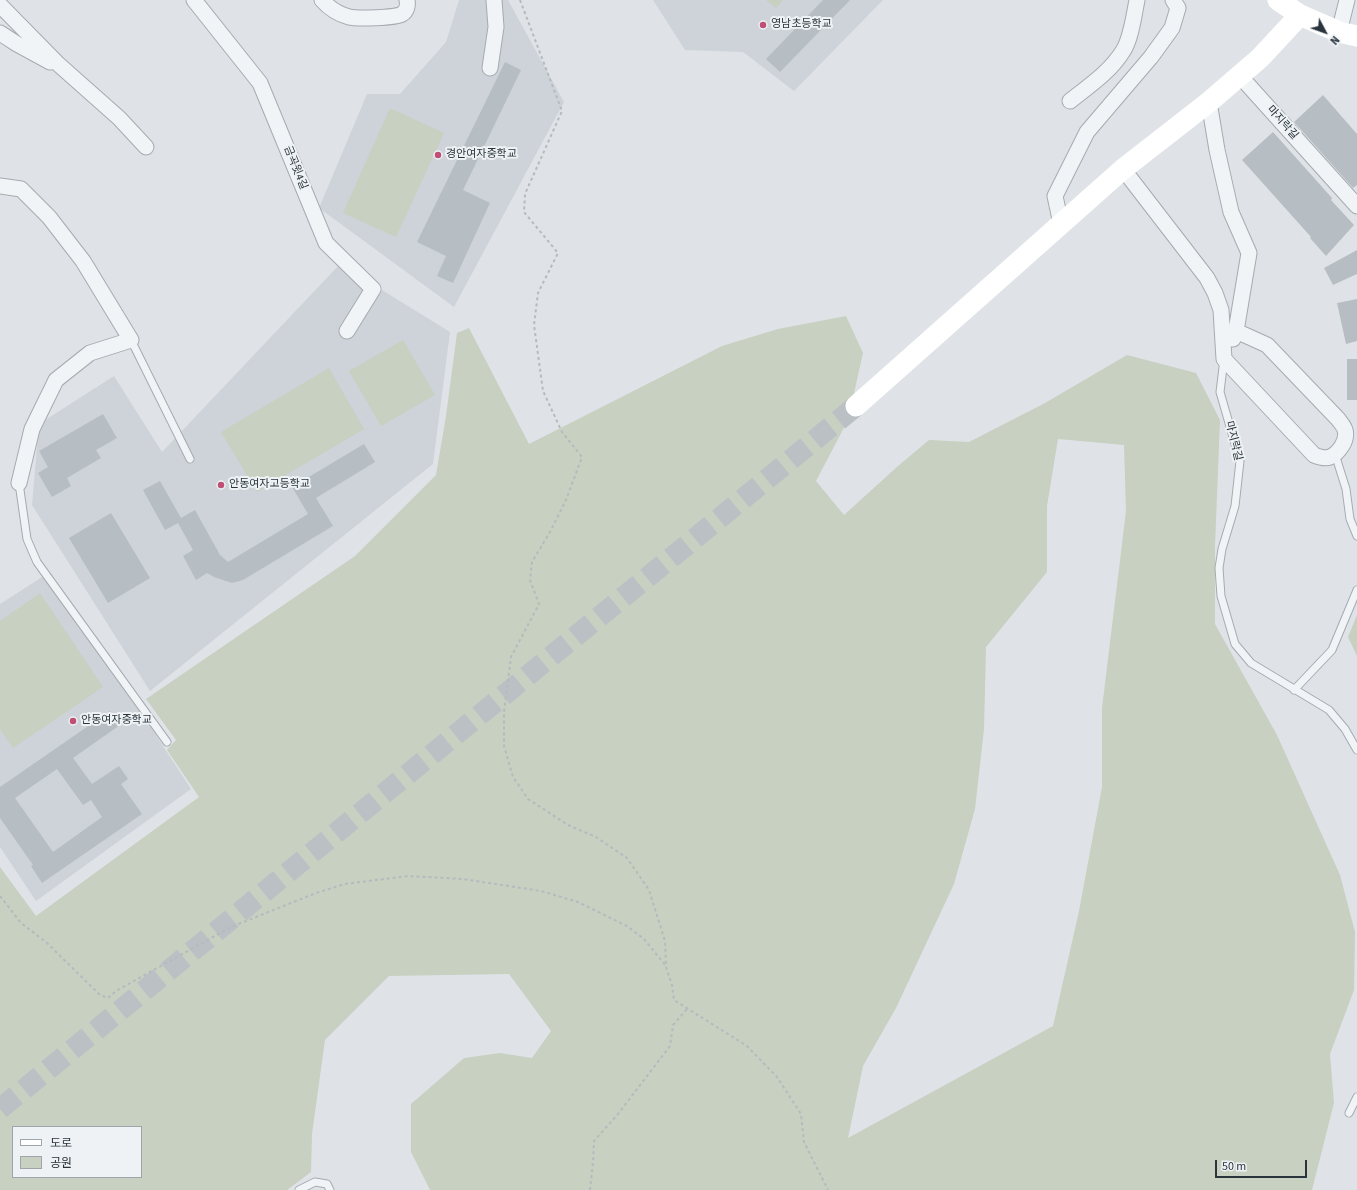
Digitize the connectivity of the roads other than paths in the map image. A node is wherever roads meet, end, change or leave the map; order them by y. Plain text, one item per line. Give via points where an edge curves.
1 (194, 0) edge
2 (322, 0) edge
3 (407, 0) edge
4 (494, 0) edge
5 (1137, 0) edge
6 (1173, 0) edge
7 (1278, 0) edge
8 (1347, 0) edge
9 (1, 9) edge
10 (1300, 15) junction
11 (0, 33) edge
12 (1348, 34) edge
13 (57, 63) junction
14 (490, 68) dead end
15 (1240, 76) junction
16 (1070, 101) dead end
17 (1208, 102) junction
18 (146, 147) dead end
19 (1123, 169) junction
20 (0, 186) edge
21 (1357, 206) edge
22 (1061, 224) junction
23 (347, 331) dead end
24 (1236, 332) junction
25 (131, 340) junction
26 (1224, 359) junction
27 (856, 406) tunnel mouth
28 (1335, 453) junction
29 (190, 459) dead end
30 (19, 483) joint
31 (1357, 536) edge
32 (1357, 590) edge
33 (1294, 690) junction
34 (167, 742) dead end
35 (1357, 750) edge
36 (1357, 1097) edge
37 (1350, 1113) dead end
38 (299, 1190) edge
39 (330, 1190) edge

1 - 23 street, 금곡윗4길 via 260,83 326,243 374,289
2 - 3 street via 332,9 350,18 363,19 403,14 407,9
4 - 14 street via 496,27
5 - 16 street via 1132,26 1123,51 1104,73
6 - 22 street via 1178,8 1172,28 1087,132 1068,168 1054,196
7 - 10 street
8 - 12 street
9 - 13 street
10 - 12 street
10 - 15 street
11 - 13 street via 46,61
13 - 18 street
15 - 17 street
15 - 21 street, 마지락길
17 - 19 street
17 - 24 street, 마지락길 via 1231,212 1248,253
19 - 22 street
19 - 26 street via 1207,278 1215,293 1221,310
20 - 25 street via 21,189 49,217 83,261
22 - 27 street
24 - 26 street, 마지락길
24 - 28 street via 1267,345 1338,419 1345,430 1345,436 1339,451
25 - 29 lane
25 - 30 street via 90,353 56,380 32,429
26 - 28 street via 1314,455 1322,458
26 - 33 lane, 마지락길 via 1220,392 1240,461 1235,506 1219,568 1221,596 1235,644 1251,663
28 - 31 lane via 1346,489 1350,519
30 - 34 lane via 27,539 36,562
32 - 33 lane via 1332,650
33 - 35 lane, 마지락길 via 1329,710 1345,729
36 - 37 lane
38 - 39 lane via 315,1182 327,1184

